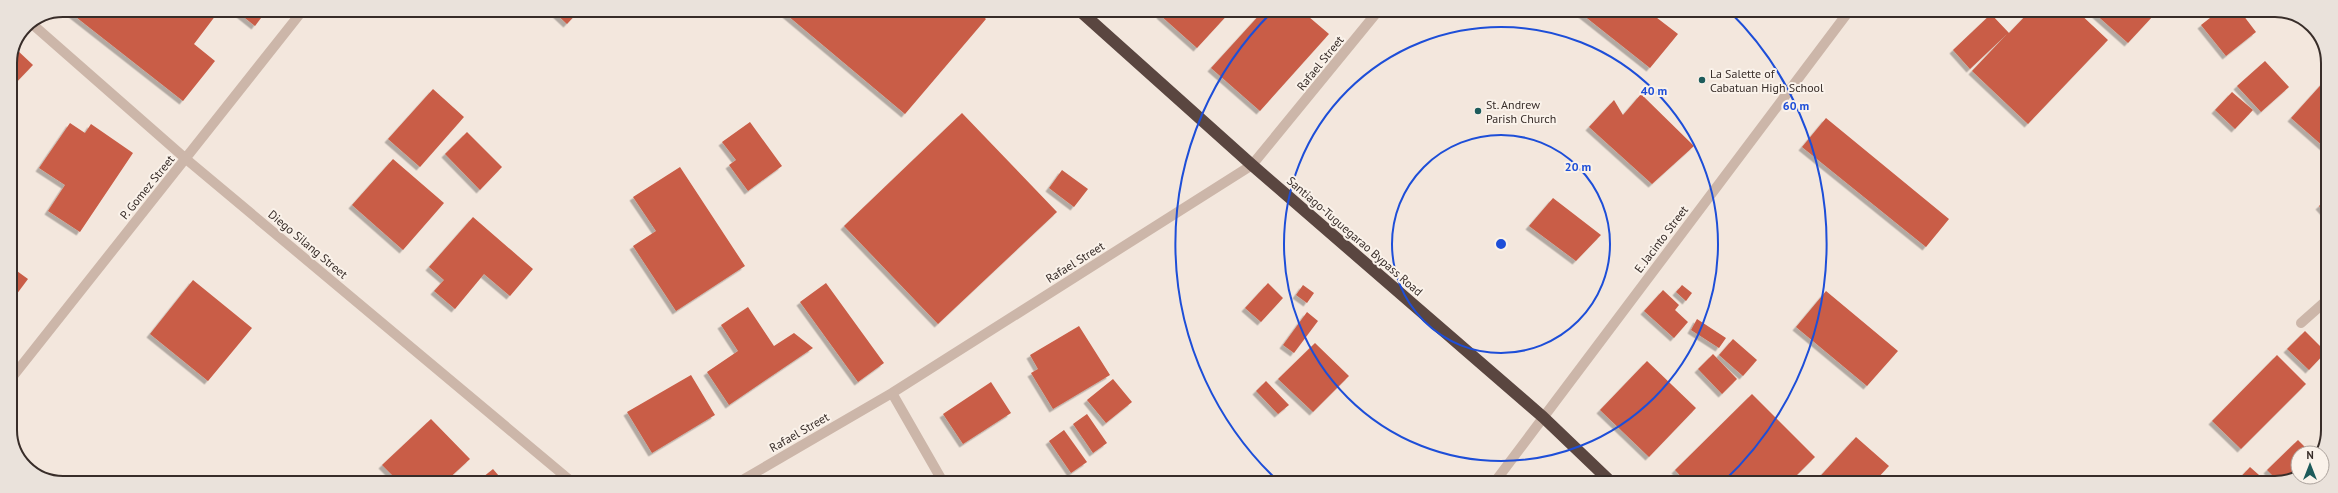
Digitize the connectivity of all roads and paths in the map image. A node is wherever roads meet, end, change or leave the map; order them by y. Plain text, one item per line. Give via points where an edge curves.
1 (298, 17) edge
2 (1087, 17) edge
3 (1373, 17) edge
4 (1844, 17) edge
5 (35, 26) edge
6 (186, 159) junction
7 (1252, 165) junction
8 (2321, 305) edge
9 (2301, 323) dead end
10 (17, 371) edge
11 (892, 393) junction
12 (1543, 417) junction
13 (565, 476) edge
14 (749, 476) edge
15 (940, 476) edge
16 (1499, 476) edge
17 (1605, 476) edge

1 - 6 street, P. Gomez Street
2 - 7 highway, Santiago-Tuguegarao Bypass Road
3 - 7 street, Rafael Street
4 - 12 street, E. Jacinto Street
5 - 6 street, Diego Silang Street
6 - 10 street, P. Gomez Street
6 - 13 street, Diego Silang Street
7 - 11 street, Rafael Street
7 - 12 highway, Santiago-Tuguegarao Bypass Road
8 - 9 street
11 - 14 street, Rafael Street
11 - 15 street
12 - 16 street, E. Jacinto Street
12 - 17 highway, Santiago-Tuguegarao Bypass Road

